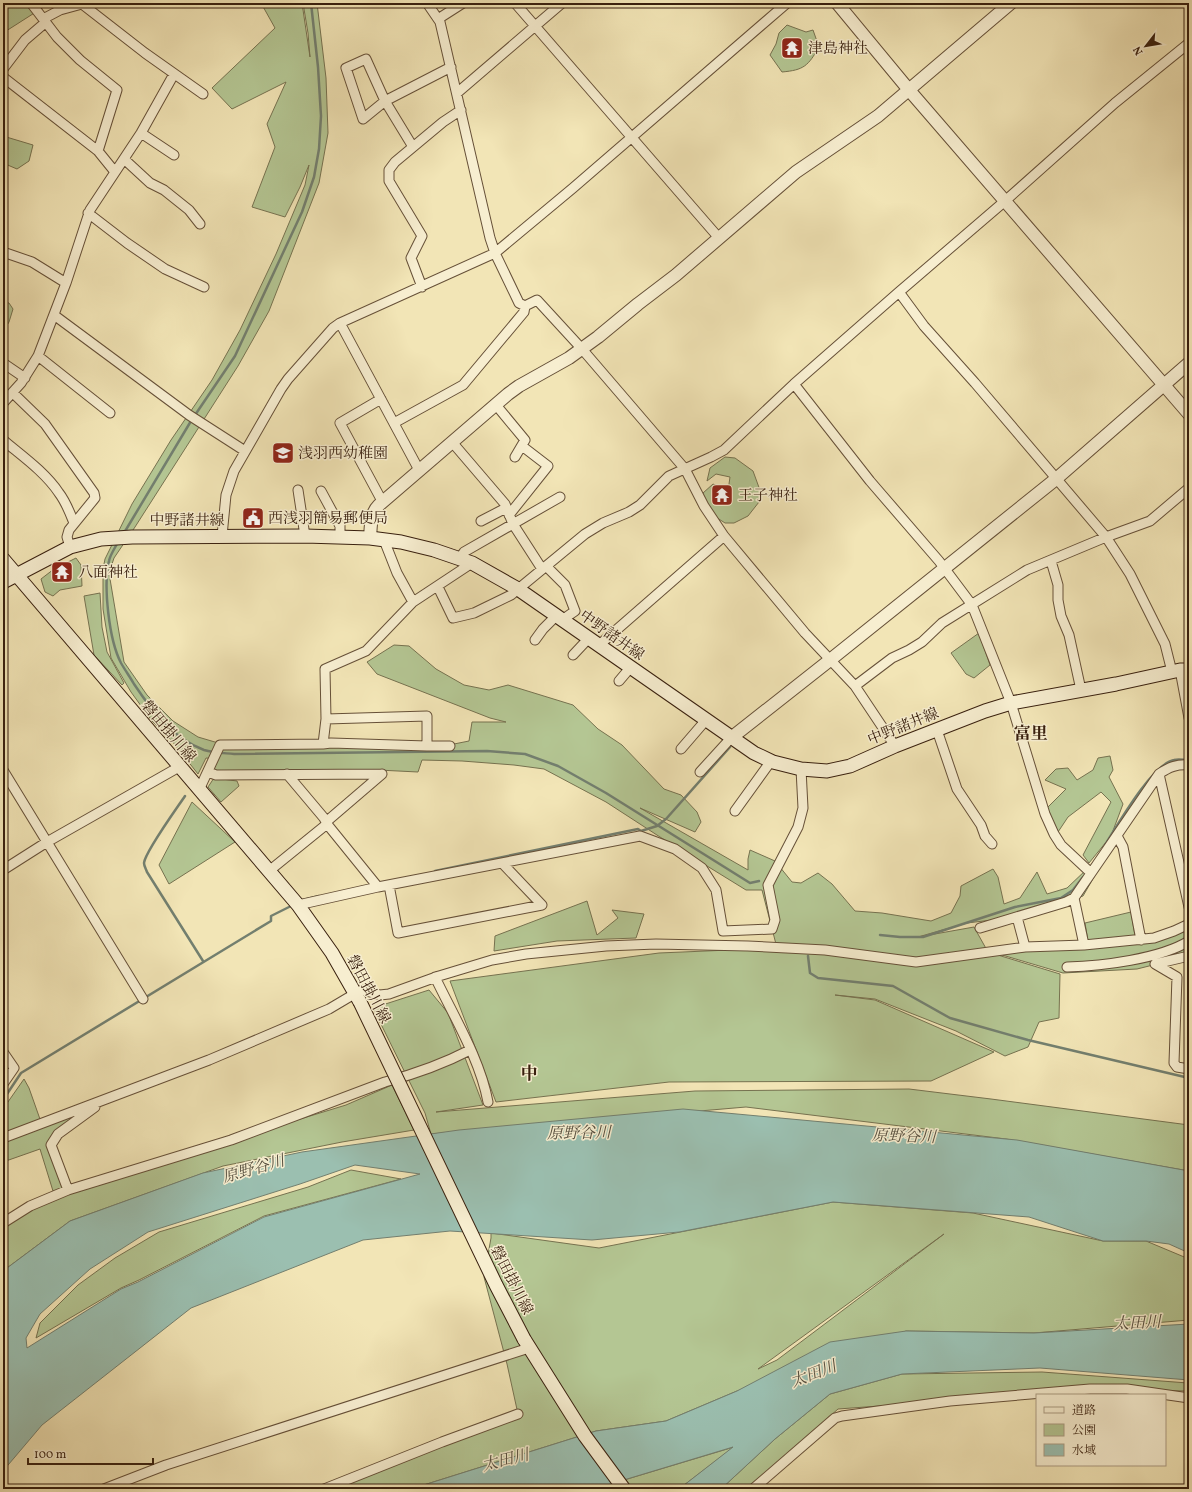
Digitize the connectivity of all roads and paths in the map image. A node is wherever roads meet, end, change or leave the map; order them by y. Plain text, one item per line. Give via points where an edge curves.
1 (31, 3) edge
2 (427, 3) edge
3 (463, 3) edge
4 (515, 3) edge
5 (562, 3) edge
6 (786, 3) edge
7 (837, 3) edge
8 (1011, 3) edge
9 (438, 19) junction
10 (44, 21) junction
11 (535, 26) junction
12 (1189, 43) edge
13 (450, 67) junction
14 (3, 69) edge
15 (174, 74) junction
16 (3, 77) edge
17 (909, 90) junction
18 (457, 93) junction
19 (203, 94) dead end
20 (385, 101) junction
21 (461, 110) junction
22 (141, 133) junction
23 (631, 137) junction
24 (413, 147) junction
25 (98, 151) junction
26 (174, 155) dead end
27 (124, 159) junction
28 (115, 172) junction
29 (1005, 201) junction
30 (88, 213) junction
31 (200, 224) dead end
32 (719, 238) junction
33 (3, 252) edge
34 (495, 253) junction
35 (66, 283) junction
36 (204, 287) dead end
37 (422, 287) junction
38 (899, 292) junction
39 (525, 306) junction
40 (54, 315) junction
41 (340, 323) junction
42 (582, 349) junction
43 (38, 356) junction
44 (3, 363) edge
45 (1189, 363) edge
46 (25, 378) junction
47 (794, 384) junction
48 (1164, 385) junction
49 (13, 393) junction
50 (381, 399) junction
51 (3, 403) edge
52 (496, 404) junction
53 (110, 413) dead end
54 (1189, 414) edge
55 (394, 423) junction
56 (3, 440) edge
57 (452, 442) junction
58 (522, 446) junction
59 (245, 451) junction
60 (515, 457) dead end
61 (685, 469) junction
62 (419, 470) junction
63 (1056, 479) junction
64 (1189, 488) edge
65 (298, 490) dead end
66 (321, 491) dead end
67 (560, 497) dead end
68 (382, 501) junction
69 (510, 516) junction
70 (481, 521) dead end
71 (74, 524) junction
72 (222, 536) junction
73 (305, 536) junction
74 (724, 536) junction
75 (340, 537) junction
76 (1106, 537) junction
77 (370, 538) junction
78 (384, 540) junction
79 (70, 547) junction
80 (3, 559) edge
81 (459, 559) junction
82 (1051, 561) junction
83 (472, 563) junction
84 (544, 568) junction
85 (944, 568) junction
86 (16, 575) junction
87 (3, 582) edge
88 (438, 587) junction
89 (518, 589) junction
90 (413, 602) junction
91 (972, 605) junction
92 (559, 618) junction
93 (535, 640) dead end
94 (593, 642) junction
95 (572, 656) dead end
96 (830, 660) junction
97 (630, 668) junction
98 (1180, 671) edge
99 (619, 681) dead end
100 (856, 686) junction
101 (1081, 690) junction
102 (1012, 703) junction
103 (1189, 718) edge
104 (326, 719) junction
105 (706, 720) junction
106 (937, 730) junction
107 (730, 738) junction
108 (323, 744) junction
109 (427, 746) junction
110 (450, 746) dead end
111 (895, 746) junction
112 (681, 749) dead end
113 (770, 761) junction
114 (1189, 765) edge
115 (179, 767) junction
116 (801, 769) junction
117 (3, 770) edge
118 (208, 772) junction
119 (700, 772) dead end
120 (287, 774) junction
121 (1159, 774) junction
122 (199, 790) junction
123 (735, 811) dead end
124 (326, 823) junction
125 (1117, 836) junction
126 (47, 842) junction
127 (992, 844) dead end
128 (502, 863) junction
129 (3, 870) edge
130 (1090, 871) junction
131 (269, 872) junction
132 (389, 885) junction
133 (378, 887) junction
134 (1074, 898) junction
135 (298, 905) junction
136 (1189, 907) edge
137 (1017, 917) junction
138 (1189, 924) edge
139 (980, 928) dead end
140 (1141, 940) junction
141 (1189, 941) edge
142 (1084, 945) junction
143 (1025, 947) junction
144 (1189, 956) edge
145 (1067, 967) dead end
146 (436, 977) junction
147 (358, 998) junction
148 (143, 999) dead end
149 (470, 1050) junction
150 (3, 1052) edge
151 (1189, 1070) edge
152 (3, 1084) edge
153 (101, 1102) junction
154 (488, 1102) dead end
155 (3, 1138) edge
156 (68, 1190) junction
157 (3, 1223) edge
158 (527, 1344) junction
159 (1161, 1394) edge
160 (1166, 1395) edge
161 (1189, 1398) edge
162 (518, 1414) dead end
163 (104, 1489) edge
164 (324, 1489) edge
165 (624, 1489) edge
166 (753, 1489) edge

1 - 10 street
2 - 9 street
3 - 9 street
4 - 11 street
5 - 11 street
6 - 23 street
7 - 17 street
8 - 17 street
9 - 13 street
10 - 14 street via 25,40
10 - 15 street via 60,10 82,4
10 - 25 street via 80,60 117,90
11 - 18 street
11 - 23 street
12 - 29 street via 1115,103
13 - 18 street
13 - 20 street
15 - 19 street
15 - 22 street
16 - 25 street
17 - 29 street
17 - 32 street via 868,124 796,172
18 - 21 street
20 - 20 street via 366,59 346,68 362,119
20 - 24 street
21 - 24 street
21 - 34 street
22 - 26 street
22 - 27 street
23 - 32 street
23 - 34 street
24 - 37 street via 389,170 389,181 422,236 412,258
25 - 28 street
27 - 28 street
27 - 31 street via 150,183 164,190 189,210
28 - 30 street
29 - 38 street
29 - 48 street
30 - 35 street
30 - 36 street via 165,269
32 - 42 street
33 - 35 street via 32,262
34 - 37 street
34 - 39 street via 519,303
35 - 40 street
37 - 41 street
38 - 47 street
38 - 63 street via 924,326
39 - 42 street via 537,300
39 - 55 street via 524,312 463,385
40 - 43 street
40 - 59 street via 189,415
41 - 50 street
41 - 59 street via 288,379
42 - 52 street via 519,386
42 - 61 street
43 - 46 street
43 - 53 street
44 - 46 street
45 - 48 street
46 - 49 street
47 - 61 street via 724,450
47 - 85 street via 870,481
48 - 54 street
48 - 63 street
49 - 51 street
49 - 71 street via 45,424 94,493 95,498
50 - 55 street
50 - 68 street via 340,423
52 - 57 street
52 - 58 street via 525,440
55 - 62 street
56 - 71 street via 54,486
57 - 62 street
57 - 69 street via 498,495
58 - 60 street
58 - 69 street via 548,466
59 - 72 street via 234,471 226,495
61 - 74 street via 704,506
61 - 84 street via 668,476 640,505 585,534
62 - 68 street
63 - 76 street
63 - 85 street
64 - 76 street via 1150,521
65 - 73 street
66 - 75 street via 340,526
67 - 69 street
68 - 77 street via 372,514
69 - 70 street
69 - 81 street via 464,552
69 - 84 street
71 - 79 street via 67,537
72 - 73 main road, 中野諸井線
72 - 79 main road, 中野諸井線 via 132,536 102,539
73 - 75 main road, 中野諸井線
74 - 94 street
74 - 96 street
75 - 77 main road, 中野諸井線
76 - 82 street
76 - 98 street via 1130,574
77 - 78 main road, 中野諸井線
78 - 81 main road, 中野諸井線 via 434,550
78 - 90 street via 397,573
79 - 86 main road, 中野諸井線
80 - 86 main road, 磐田掛川線
81 - 83 main road, 中野諸井線
82 - 91 street via 1027,570
82 - 101 street via 1058,585 1061,616 1069,635
83 - 88 street
83 - 89 main road, 中野諸井線
84 - 89 street
84 - 92 street via 565,585 575,611
85 - 91 street
85 - 96 street
86 - 87 main road, 中野諸井線
86 - 115 main road, 磐田掛川線
88 - 89 street via 453,618 474,613
88 - 90 street
89 - 92 main road, 中野諸井線
90 - 104 street via 366,651 325,669
91 - 100 street via 942,623 922,642 892,658
91 - 102 street
92 - 93 street via 543,629
92 - 94 main road, 中野諸井線
94 - 95 street
94 - 97 main road, 中野諸井線
96 - 100 street
96 - 107 street
97 - 99 street
97 - 105 main road, 中野諸井線
98 - 101 main road, 中野諸井線
98 - 103 street
100 - 111 street
101 - 102 main road, 中野諸井線
102 - 106 main road, 中野諸井線
102 - 130 street via 1045,814 1054,834 1061,845
104 - 108 street
104 - 109 street via 427,716
105 - 107 main road, 中野諸井線
105 - 112 street
106 - 111 main road, 中野諸井線
106 - 127 street via 957,789
107 - 113 main road, 中野諸井線
107 - 119 street
108 - 109 street
108 - 118 street via 220,745
109 - 110 street
111 - 116 main road, 中野諸井線 via 850,766 827,771
113 - 116 main road, 中野諸井線
113 - 123 street
114 - 121 street via 1179,764
115 - 122 main road, 磐田掛川線
115 - 126 street
116 - 128 street via 803,808 798,827 768,885 775,920 772,929 724,931 716,890 702,868 676,849 640,836
117 - 126 street
118 - 120 street via 216,775
118 - 122 street
120 - 124 street
120 - 124 street via 382,774
121 - 125 street
121 - 136 street
122 - 131 main road, 磐田掛川線
124 - 131 street
124 - 133 street
125 - 130 street
125 - 140 street via 1123,847
126 - 129 street
126 - 148 street
128 - 132 street
128 - 132 street via 542,905 398,933
130 - 134 street
131 - 135 main road, 磐田掛川線
132 - 133 street
133 - 135 street
134 - 137 street
134 - 142 street
135 - 147 main road, 磐田掛川線 via 332,953
137 - 139 street
137 - 143 street
138 - 140 street via 1160,936
140 - 142 street
141 - 145 street via 1172,950 1140,958 1084,967
142 - 143 street
143 - 146 street via 916,962 810,949 656,944 613,946 526,954 492,960
144 - 151 street via 1155,964 1177,977 1174,1063 1177,1067
146 - 147 street via 389,994 380,995 363,990
146 - 149 street
147 - 153 street
147 - 158 main road, 磐田掛川線, bridge via 496,1286
149 - 154 street
149 - 156 street via 449,1061 385,1082 234,1140
150 - 152 street via 14,1068
153 - 155 street
153 - 156 street via 58,1134 51,1145
156 - 157 street via 30,1206
158 - 163 street via 166,1465
158 - 165 main road, 磐田掛川線 via 585,1436
159 - 166 street via 1127,1389 1090,1389 950,1401 842,1416 835,1418
160 - 161 street
162 - 164 street

